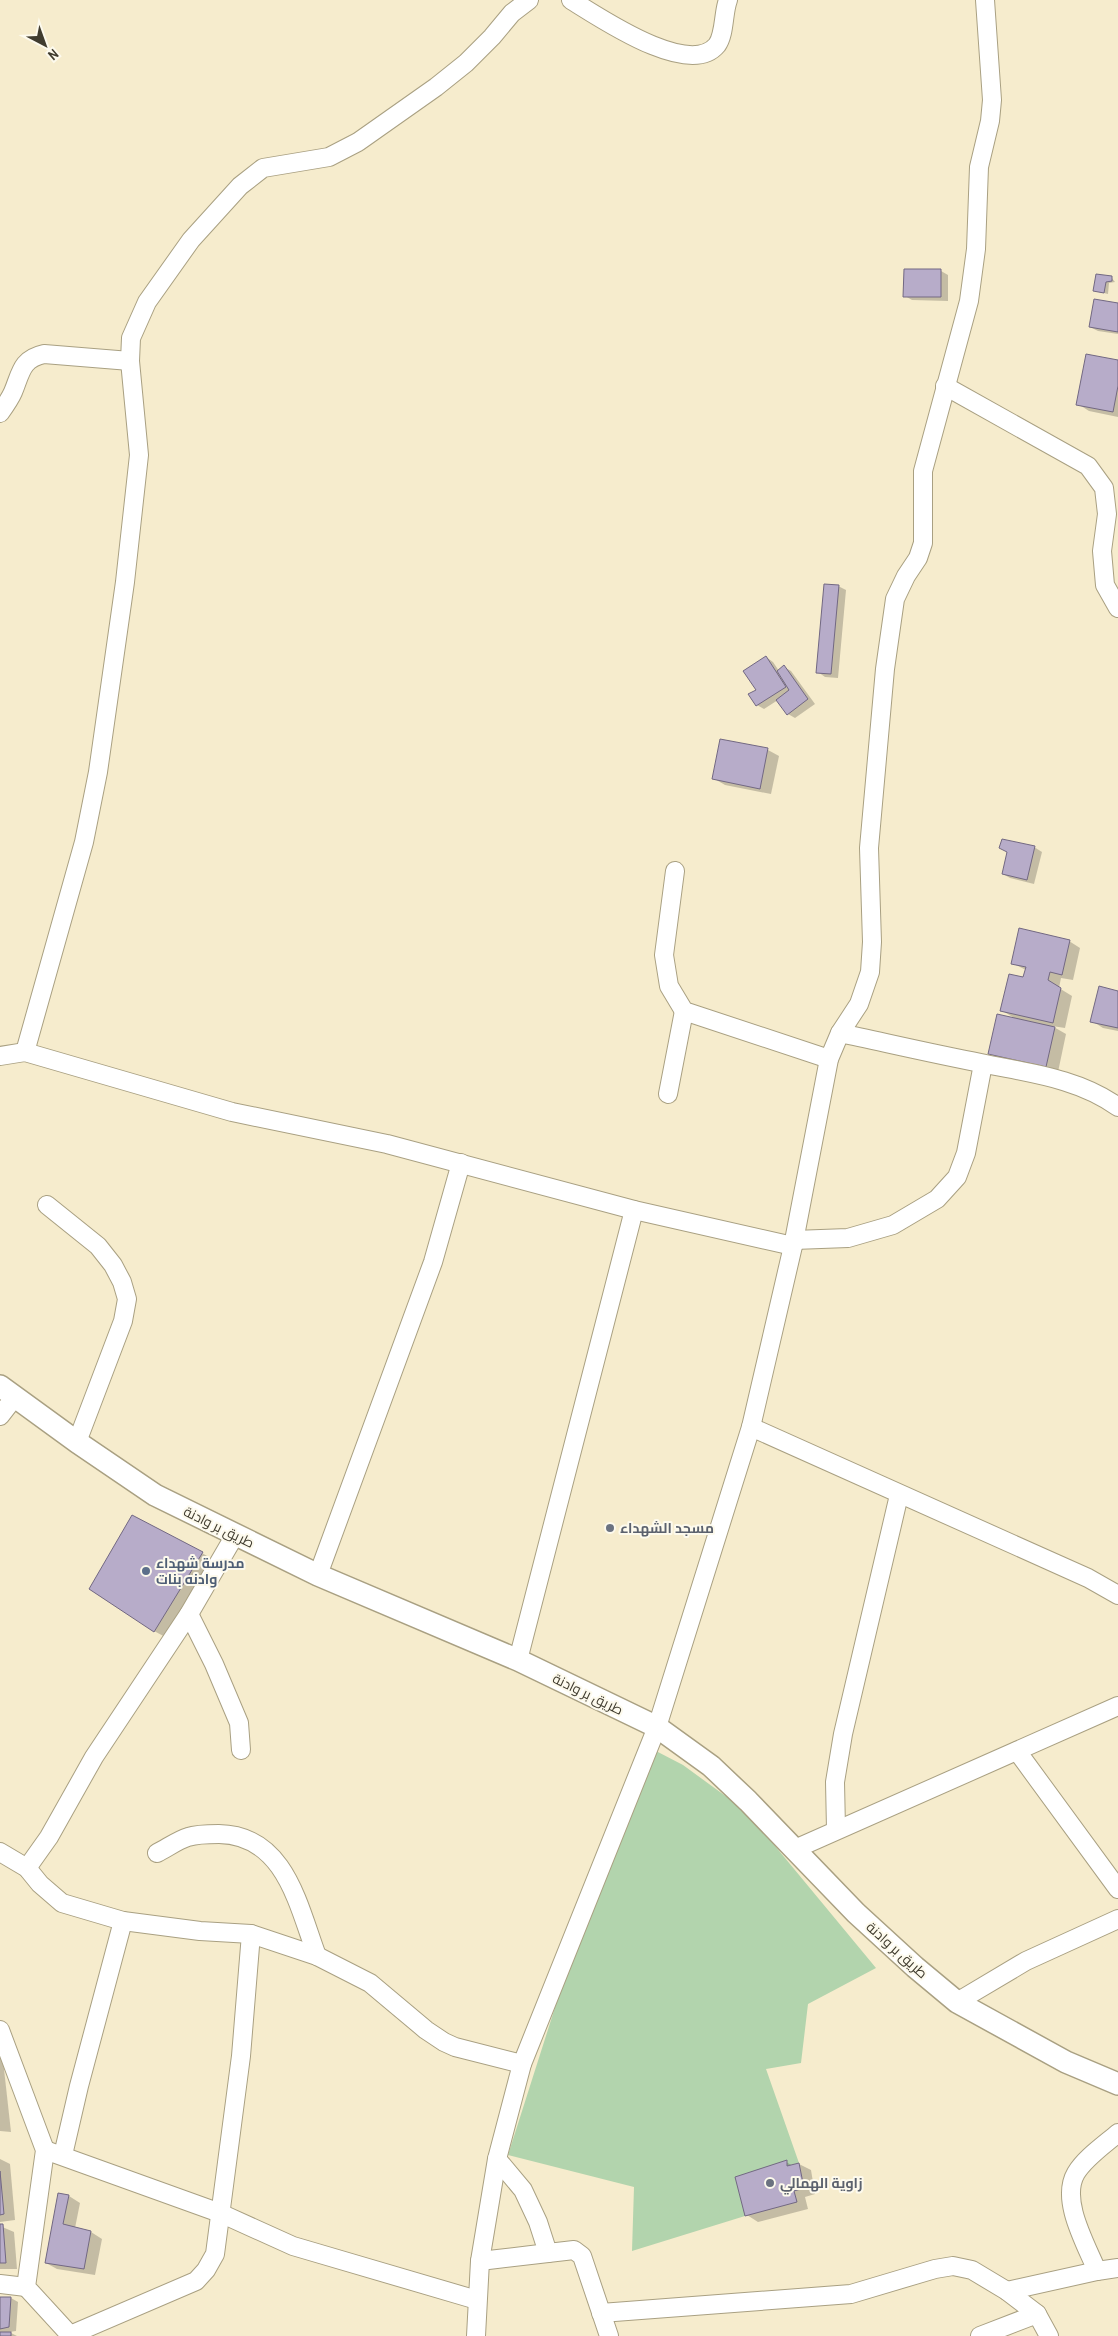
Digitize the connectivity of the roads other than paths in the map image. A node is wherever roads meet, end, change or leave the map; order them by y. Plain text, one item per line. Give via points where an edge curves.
1 (529, 0) edge
2 (572, 0) edge
3 (728, 0) edge
4 (985, 0) edge
5 (130, 361) junction
6 (945, 386) junction
7 (0, 413) edge
8 (1118, 608) edge
9 (675, 871) dead end
10 (684, 1011) junction
11 (840, 1033) junction
12 (25, 1052) junction
13 (0, 1056) edge
14 (828, 1059) junction
15 (983, 1064) junction
16 (668, 1094) dead end
17 (1117, 1105) edge
18 (461, 1163) junction
19 (47, 1205) dead end
20 (634, 1210) junction
21 (793, 1243) junction
22 (7, 1392) edge
23 (0, 1416) edge
24 (750, 1427) junction
25 (77, 1442) junction
26 (899, 1495) junction
27 (235, 1535) junction
28 (318, 1575) junction
29 (1118, 1595) edge
30 (189, 1614) junction
31 (518, 1660) junction
32 (1118, 1706) edge
33 (656, 1726) junction
34 (241, 1750) dead end
35 (1016, 1750) junction
36 (836, 1829) junction
37 (795, 1849) junction
38 (0, 1852) edge
39 (158, 1853) dead end
40 (27, 1868) junction
41 (1118, 1889) edge
42 (1118, 1919) edge
43 (124, 1921) junction
44 (251, 1934) junction
45 (317, 1956) junction
46 (957, 2002) junction
47 (0, 2030) edge
48 (522, 2064) junction
49 (1118, 2084) edge
50 (1118, 2134) edge
51 (45, 2150) junction
52 (62, 2155) junction
53 (497, 2159) junction
54 (220, 2213) junction
55 (548, 2252) junction
56 (480, 2261) junction
57 (1118, 2268) edge
58 (1096, 2271) junction
59 (0, 2284) edge
60 (26, 2287) junction
61 (1008, 2291) junction
62 (477, 2300) junction
63 (601, 2313) junction
64 (1037, 2314) junction
65 (70, 2336) edge
66 (476, 2336) edge
67 (609, 2336) edge
68 (980, 2336) edge
69 (1049, 2336) edge

1 - 5 street via 512,13 466,63 358,142 329,157 263,168 240,186 191,240 147,302 131,338
2 - 3 street via 614,27 646,42 696,56 718,44
4 - 6 street via 990,114 979,167 976,249 969,301
5 - 7 street via 44,354 34,356 18,376 13,392
5 - 12 street via 139,455 126,582 98,772 84,842
6 - 8 street via 1088,466 1104,488 1107,514 1102,551 1105,585
6 - 11 street via 923,471 923,543 895,599 885,669 869,848 870,972 859,1004
9 - 10 street via 664,955 669,986
10 - 14 street
10 - 16 street
11 - 14 street
11 - 15 street
12 - 13 street
12 - 18 street via 232,1112
14 - 21 street
15 - 17 street via 1036,1073 1080,1087
15 - 21 street via 966,1153 957,1177 936,1199 894,1225 848,1238
18 - 20 street
18 - 28 street via 433,1262
19 - 25 street via 98,1246 113,1265 127,1299 123,1321
20 - 21 street
20 - 31 street
21 - 24 street
22 - 23 street
22 - 25 street, طريق بر وادنة
24 - 26 street
24 - 33 street
25 - 27 street, طريق بر وادنة via 155,1495
26 - 29 street via 1088,1578
26 - 36 street via 843,1734 835,1782
27 - 28 street, طريق بر وادنة
27 - 30 street
28 - 31 street, طريق بر وادنة
30 - 34 street via 239,1724
30 - 40 street via 94,1757 49,1837
31 - 33 street, طريق بر وادنة
32 - 35 street
33 - 37 street, طريق بر وادنة via 711,1766
33 - 48 street
35 - 36 street
35 - 41 street
36 - 37 street
37 - 46 street, طريق بر وادنة via 864,1920
38 - 40 street
39 - 45 street via 188,1837 208,1834 244,1837 265,1849 275,1859 291,1887
40 - 43 street via 62,1903
42 - 46 street via 1026,1961
43 - 44 street
43 - 52 street
44 - 45 street
44 - 54 street via 240,2056
45 - 48 street via 370,1983 444,2042
46 - 49 street, طريق بر وادنة via 1066,2062
47 - 51 street
48 - 53 street
50 - 58 street via 1076,2172 1070,2188 1071,2207
51 - 52 street
51 - 60 street
52 - 54 street
53 - 55 street via 523,2190
53 - 56 street
54 - 62 street via 293,2246
54 - 65 street via 215,2254 196,2281
55 - 56 street
55 - 63 street via 579,2252
56 - 62 street
57 - 58 street
58 - 61 street
59 - 60 street
60 - 65 street
61 - 63 street via 972,2270 953,2266 851,2294
61 - 64 street
62 - 66 street
63 - 67 street
64 - 68 street
64 - 69 street

